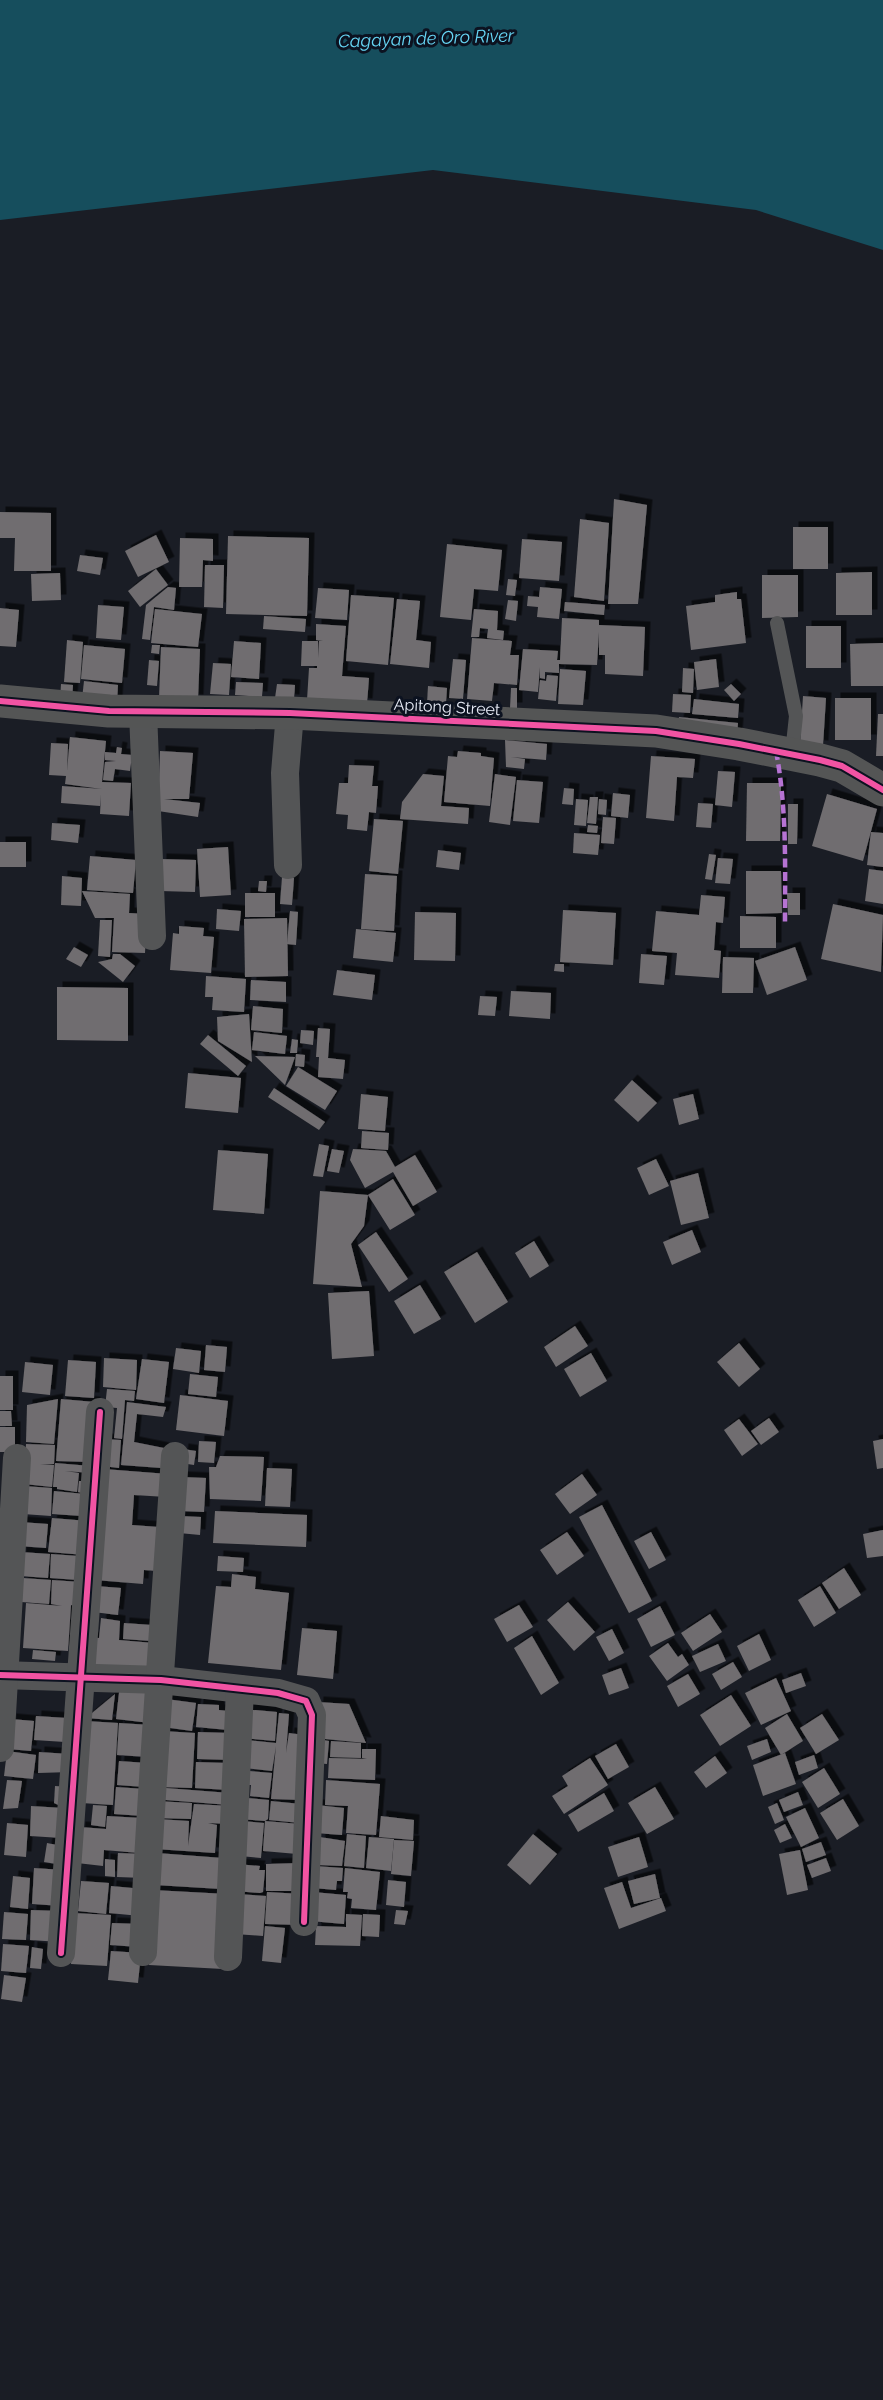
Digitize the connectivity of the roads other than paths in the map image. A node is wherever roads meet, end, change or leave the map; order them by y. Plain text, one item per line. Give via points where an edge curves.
1 (777, 624) dead end
2 (0, 701) edge
3 (143, 711) junction
4 (290, 713) junction
5 (792, 753) junction
6 (883, 790) edge
7 (288, 865) dead end
8 (152, 936) dead end
9 (100, 1412) dead end
10 (175, 1456) dead end
11 (17, 1458) dead end
12 (2, 1675) edge
13 (82, 1679) junction
14 (161, 1680) junction
15 (240, 1689) junction
16 (0, 1748) edge
17 (304, 1922) dead end
18 (143, 1952) dead end
19 (61, 1953) dead end
20 (228, 1958) dead end

1 - 5 lane via 796,716
2 - 3 street, Apitong Street
3 - 4 street, Apitong Street
3 - 8 street
4 - 5 street, Apitong Street via 656,731
4 - 7 street via 285,773
5 - 6 street, Apitong Street via 842,766
9 - 13 street
10 - 14 street
11 - 12 street
12 - 13 street
12 - 16 street
13 - 14 street
13 - 19 street
14 - 15 street
14 - 18 street via 150,1800
15 - 17 street via 306,1701 312,1715
15 - 20 street

